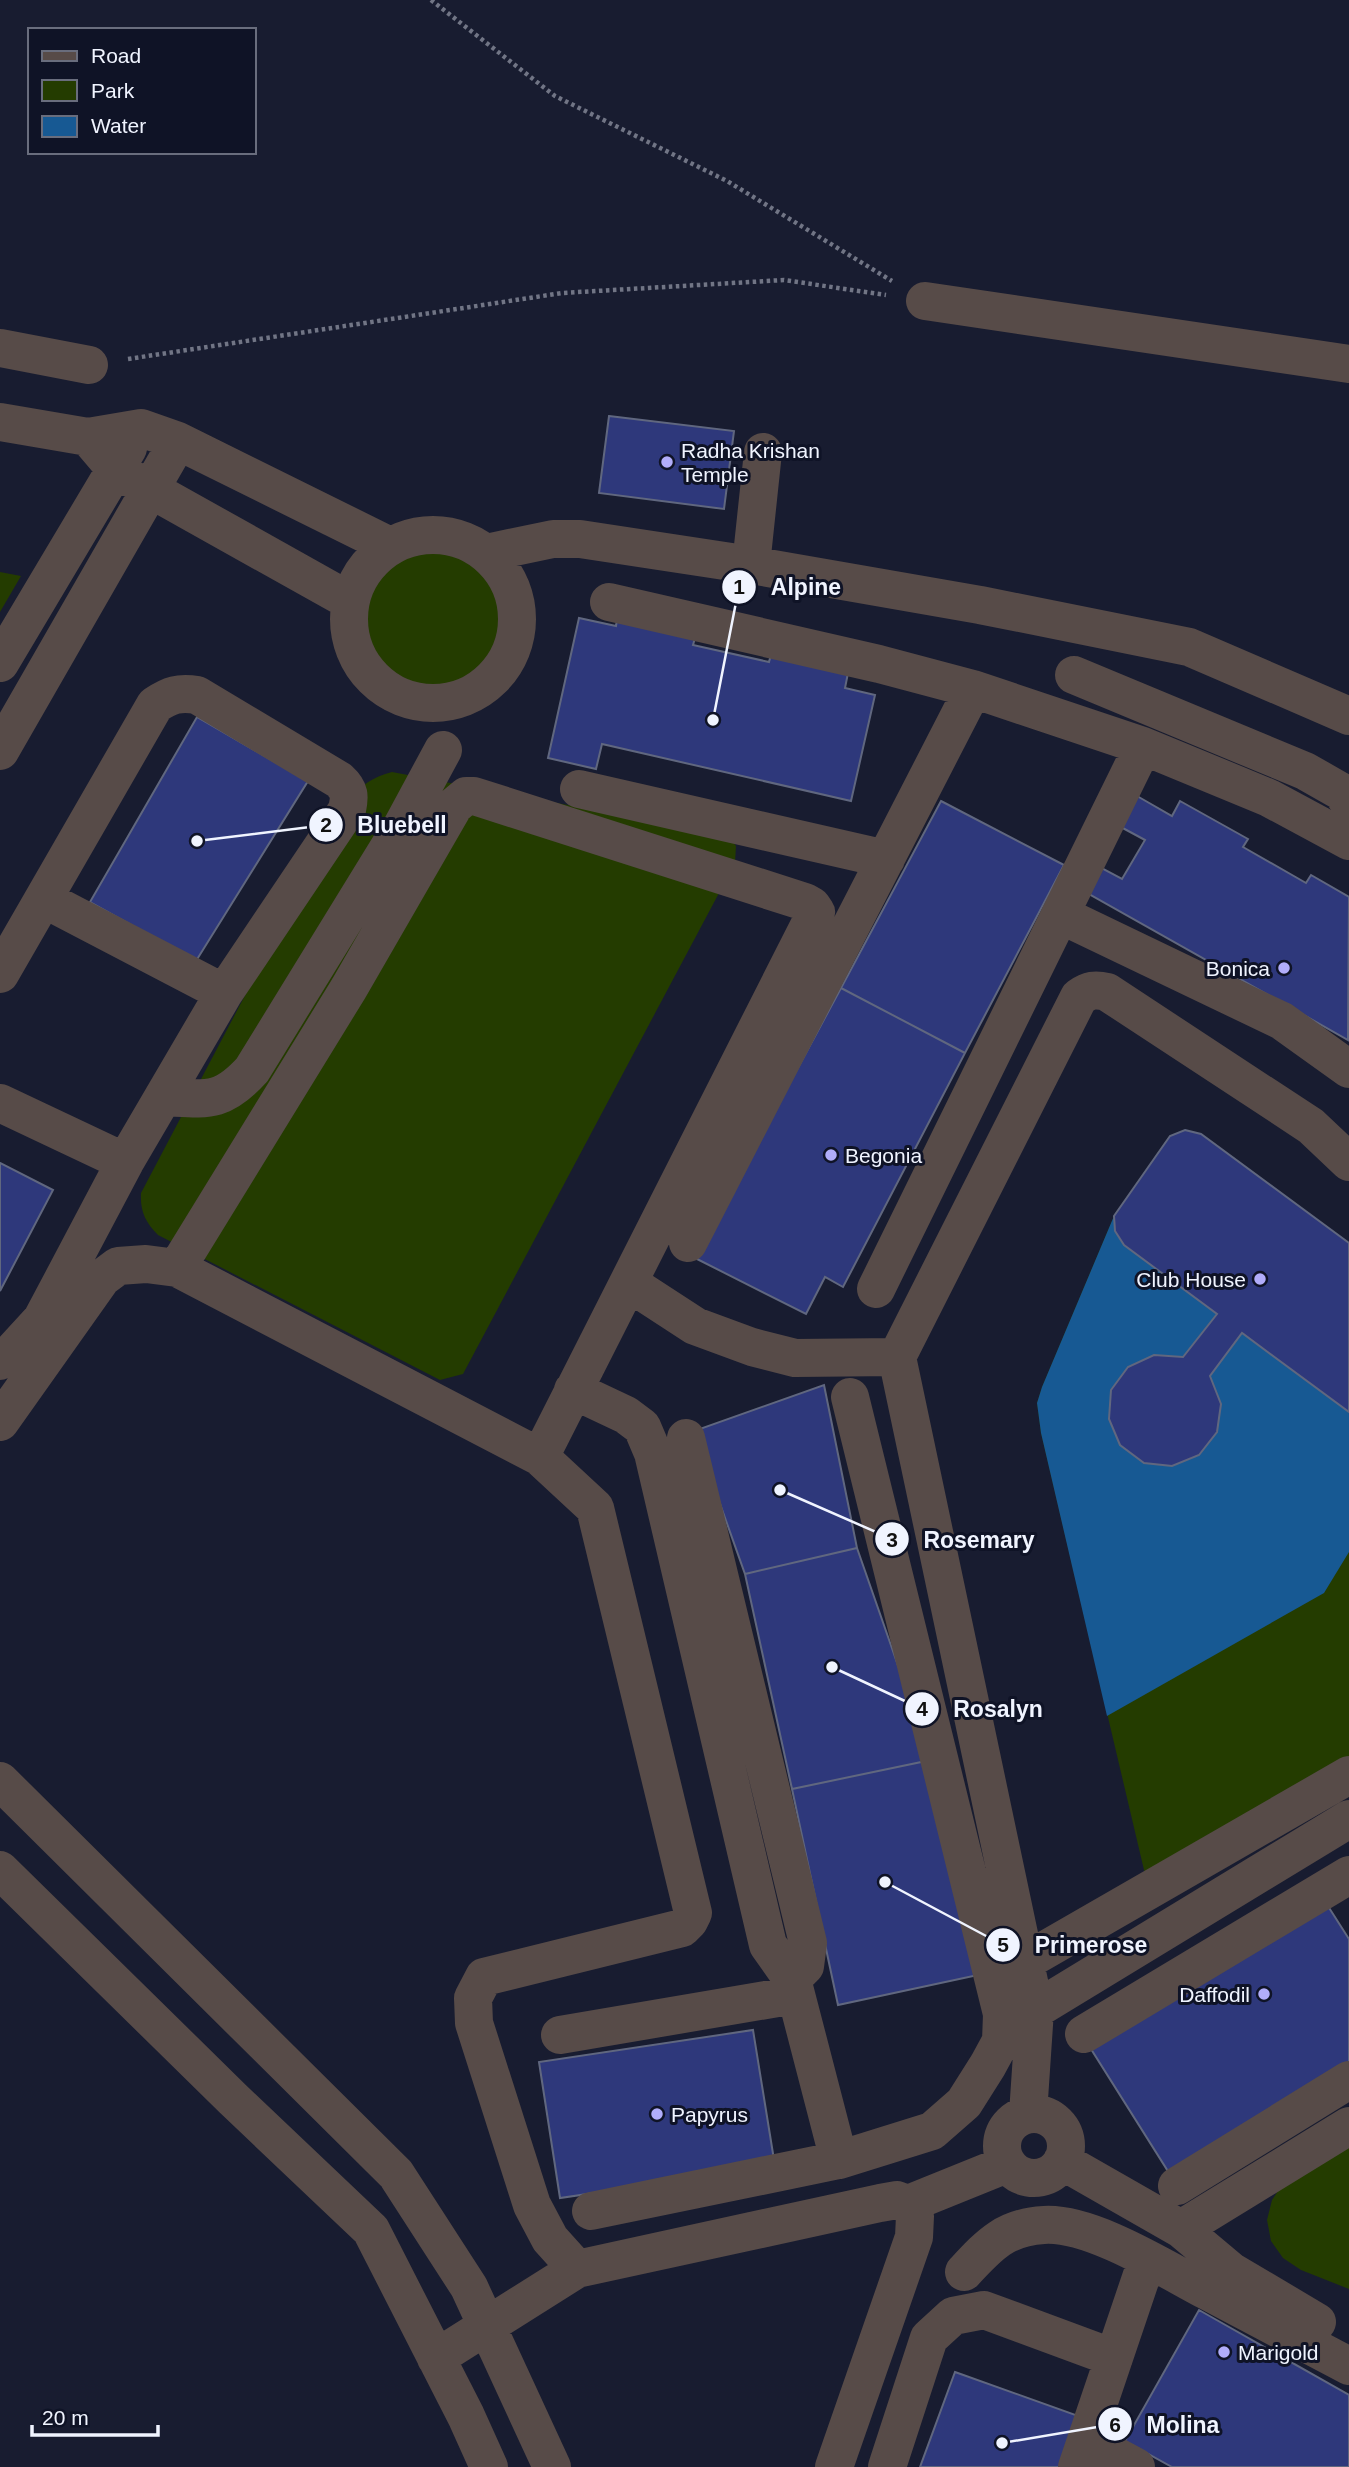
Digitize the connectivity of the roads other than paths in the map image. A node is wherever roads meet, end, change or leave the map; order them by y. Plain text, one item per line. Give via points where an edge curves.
1 (925, 301) road end
2 (0, 348) edge
3 (1349, 364) edge
4 (89, 365) road end
5 (0, 422) edge
6 (141, 428) junction
7 (88, 437) junction
8 (178, 440) junction
9 (763, 452) dead end
10 (116, 470) junction
11 (150, 490) junction
12 (390, 546) junction
13 (486, 553) junction
14 (751, 565) junction
15 (350, 601) junction
16 (608, 602) dead end
17 (1088, 627) junction
18 (0, 663) edge
19 (973, 689) junction
20 (431, 704) junction
21 (1349, 716) edge
22 (1143, 746) junction
23 (443, 750) junction
24 (0, 751) edge
25 (579, 789) dead end
26 (466, 796) junction
27 (1349, 803) edge
28 (1349, 841) edge
29 (886, 859) junction
30 (44, 899) junction
31 (1061, 915) junction
32 (0, 974) edge
33 (224, 993) junction
34 (1349, 1068) edge
35 (163, 1097) junction
36 (0, 1103) edge
37 (125, 1162) junction
38 (1349, 1162) edge
39 (688, 1243) dead end
40 (177, 1268) junction
41 (629, 1283) junction
42 (876, 1289) dead end
43 (897, 1357) junction
44 (0, 1361) edge
45 (573, 1390) junction
46 (850, 1397) dead end
47 (0, 1422) edge
48 (686, 1438) dead end
49 (540, 1457) junction
50 (1349, 1775) edge
51 (0, 1781) edge
52 (1349, 1819) edge
53 (0, 1870) edge
54 (1349, 1875) edge
55 (1026, 1961) junction
56 (794, 1987) junction
57 (1035, 2010) junction
58 (1084, 2034) dead end
59 (560, 2035) dead end
60 (1349, 2080) edge
61 (1028, 2114) junction
62 (1349, 2126) edge
63 (839, 2160) junction
64 (1062, 2161) junction
65 (1007, 2164) junction
66 (1177, 2186) dead end
67 (908, 2204) junction
68 (591, 2211) dead end
69 (1181, 2229) junction
70 (1147, 2260) junction
71 (578, 2269) junction
72 (964, 2272) dead end
73 (487, 2326) junction
74 (1349, 2341) edge
75 (436, 2358) junction
76 (1114, 2358) junction
77 (1349, 2366) edge
78 (1082, 2453) edge
79 (489, 2467) edge
80 (552, 2467) edge
81 (834, 2467) edge
82 (887, 2467) edge
83 (1136, 2467) edge

1 - 3 street
2 - 4 street
5 - 7 street
6 - 7 street
6 - 8 street
6 - 10 street
7 - 10 street
8 - 11 street
8 - 12 street
9 - 14 street
10 - 11 street
10 - 18 street
11 - 15 street
11 - 24 street
12 - 13 street via 439,534 464,540
12 - 15 street via 358,579
13 - 14 street via 553,539 580,539
13 - 20 street via 510,583 518,610 516,639 504,665 485,686 460,700
14 - 17 street
15 - 20 street via 354,649 366,671 384,688
16 - 19 street
17 - 21 street via 1189,647
17 - 27 street via 1072,683 1305,771 1342,792
19 - 22 street
19 - 29 street
20 - 23 street
22 - 28 street via 1269,799
22 - 31 street
23 - 26 street
23 - 35 street via 402,826 252,1070 234,1090 207,1099
25 - 29 street
26 - 40 street via 454,806 349,988
26 - 41 street via 511,806 805,902 816,912
29 - 39 street
30 - 32 street
30 - 33 street
30 - 33 street via 155,705 170,695 197,695 339,780 351,795 347,810
31 - 34 street via 1282,1021
31 - 42 street
33 - 35 street
35 - 37 street
36 - 37 street
37 - 44 street via 41,1319
38 - 43 street via 1311,1126 1107,992 1086,992 1079,997
40 - 47 street via 118,1266 102,1278
40 - 49 street
41 - 43 street via 695,1326 752,1347 795,1358
41 - 45 street
43 - 55 street
45 - 49 street
45 - 56 street via 642,1427 653,1453 768,1945
46 - 63 street via 1002,2014 1001,2041 964,2103 932,2131
48 - 56 street via 808,1943 805,1966
49 - 71 street via 595,1508 693,1913 682,1928 484,1977 473,1998 474,2023 533,2205 550,2239
50 - 55 street
51 - 73 street via 396,2174 469,2287
52 - 57 street
53 - 75 street via 371,2230
54 - 58 street
55 - 57 street
56 - 59 street
56 - 63 street
57 - 61 street
60 - 66 street
61 - 64 street via 1048,2117 1062,2131 1066,2151
61 - 65 street via 1004,2133
62 - 69 street
63 - 68 street
64 - 65 street via 1055,2170 1035,2177 1025,2177
64 - 69 street
65 - 67 street
67 - 71 street via 897,2200 880,2203
67 - 81 street via 915,2216 914,2237
69 - 74 street via 1231,2271
70 - 72 street via 1082,2231 1044,2225 1013,2230 989,2244
70 - 76 street
70 - 77 street
71 - 73 street
73 - 75 street
73 - 80 street
75 - 79 street
76 - 78 street
76 - 82 street via 984,2310 953,2316 929,2337
78 - 83 street

